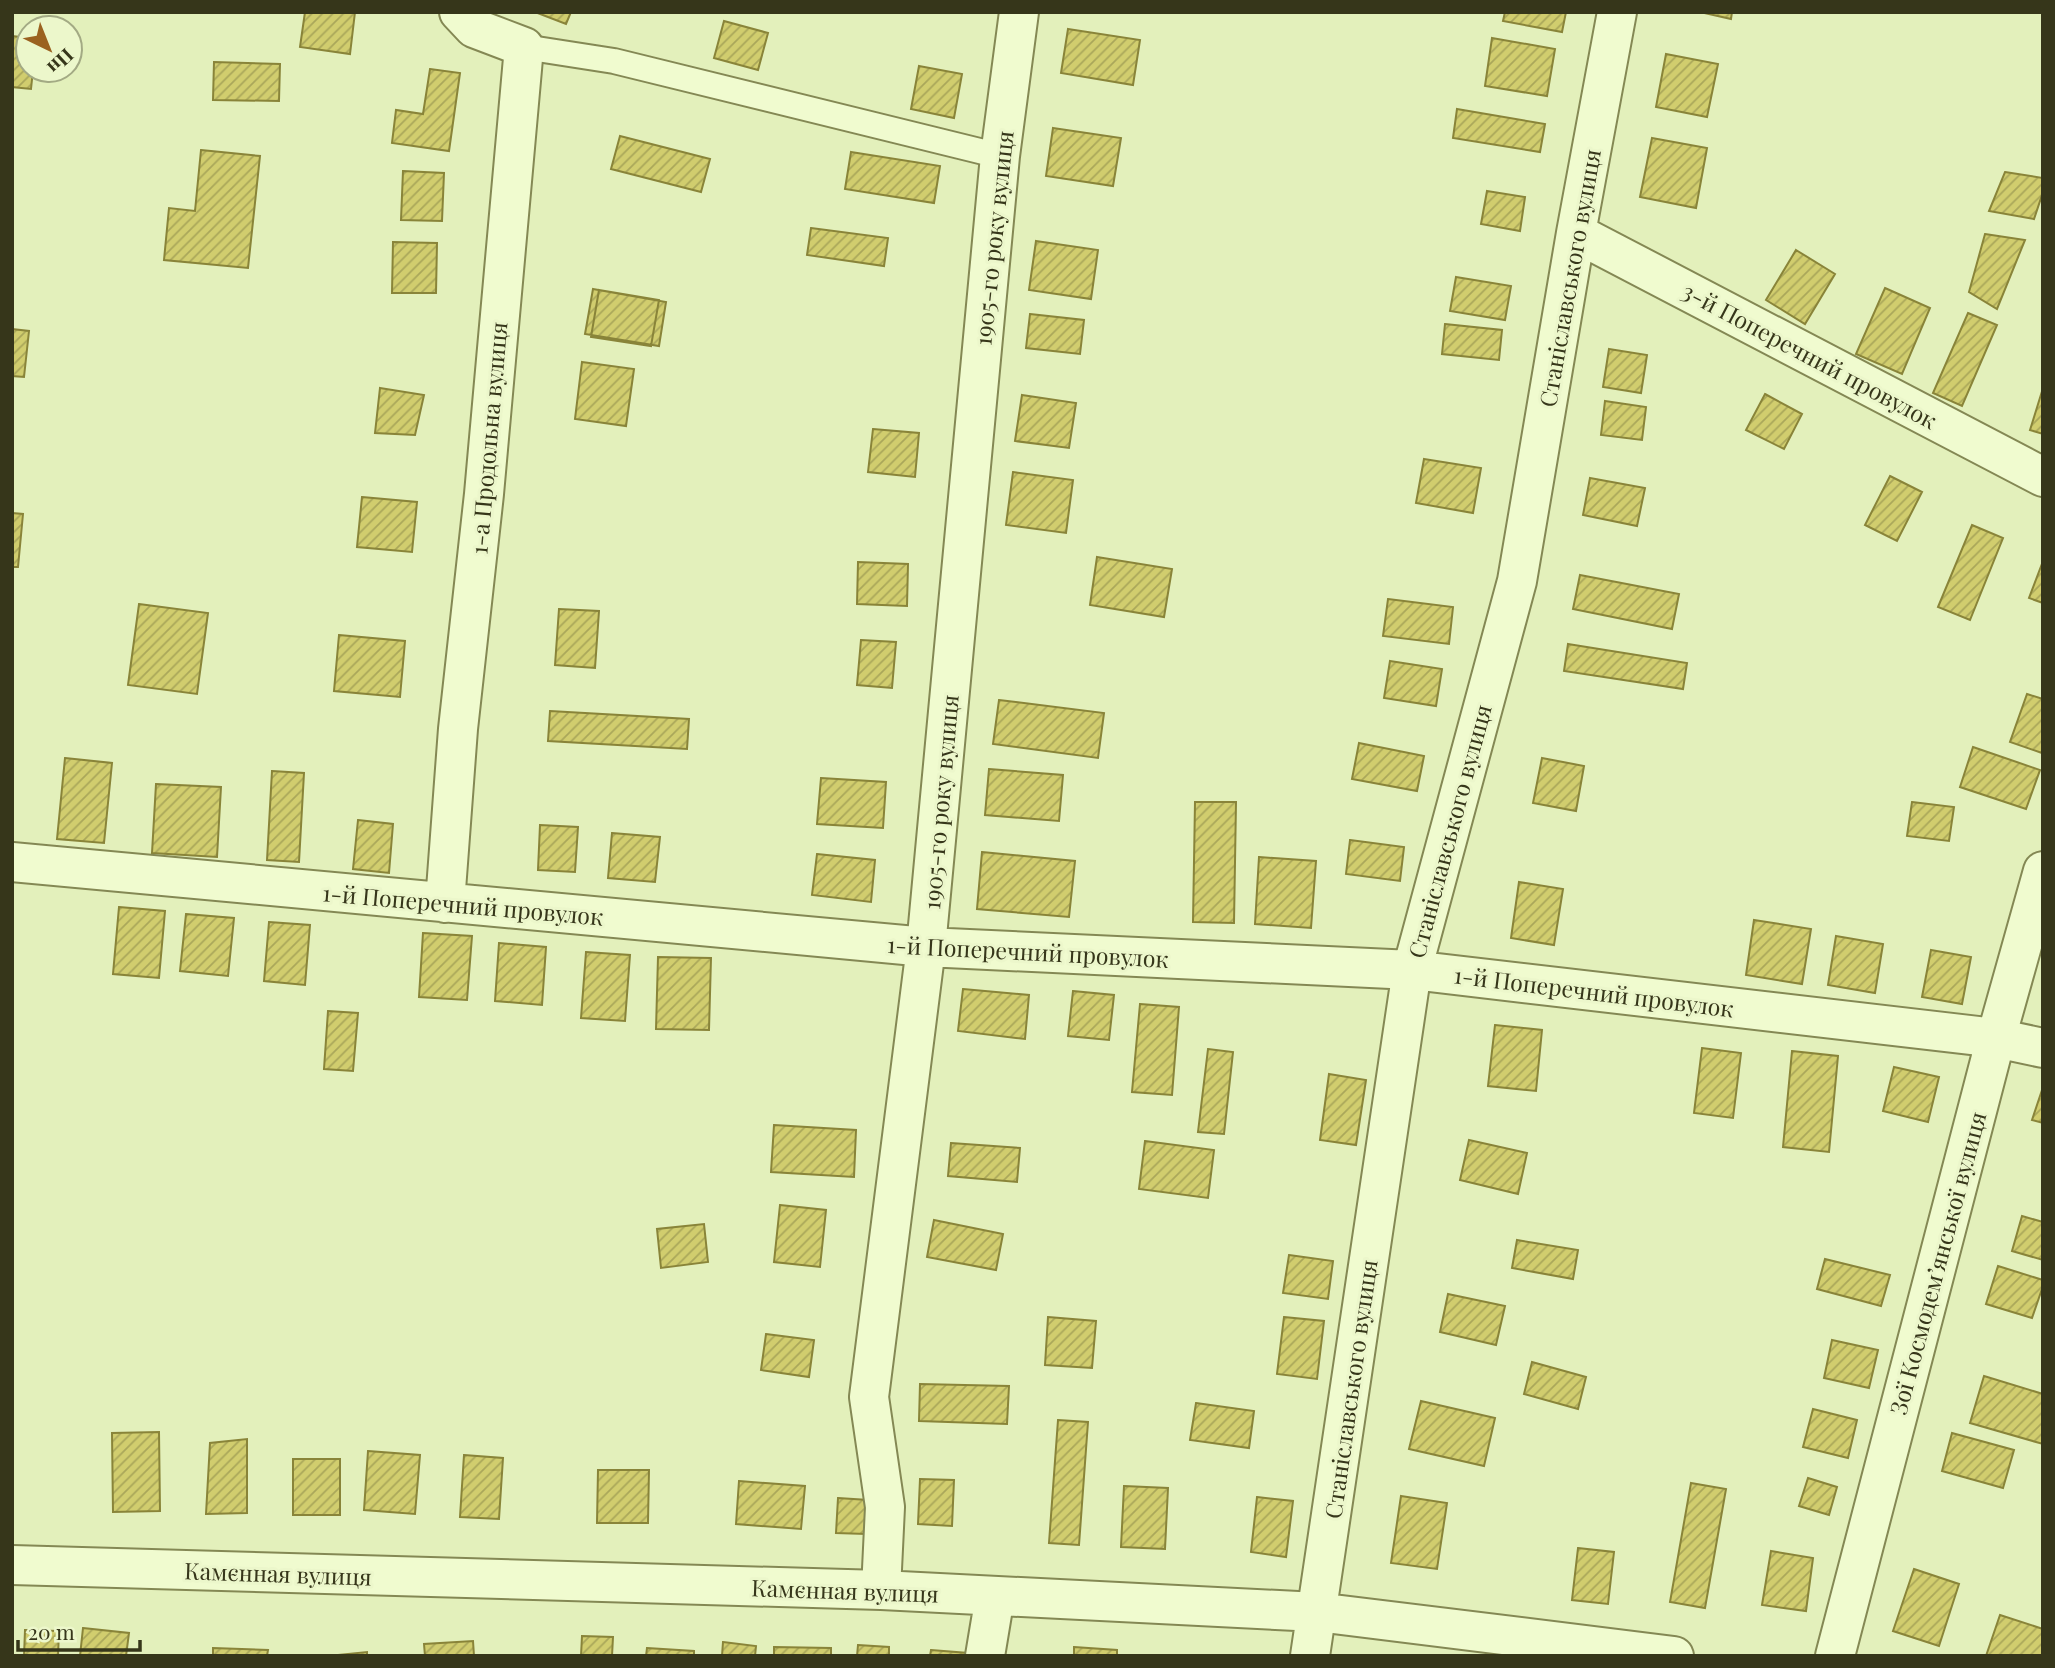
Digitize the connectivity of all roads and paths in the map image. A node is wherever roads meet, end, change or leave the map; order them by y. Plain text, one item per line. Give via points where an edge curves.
1 (459, 12) edge
2 (1018, 12) edge
3 (1617, 12) edge
4 (524, 47) junction
5 (1000, 156) junction
6 (1576, 233) junction
7 (2043, 477) edge
8 (12, 862) edge
9 (2043, 871) edge
10 (445, 903) junction
11 (926, 947) junction
12 (1412, 970) junction
13 (1996, 1038) junction
14 (2043, 1048) edge
15 (12, 1565) edge
16 (881, 1590) junction
17 (995, 1596) junction
18 (1317, 1612) junction
19 (985, 1656) edge
20 (1310, 1656) edge
21 (1674, 1656) edge
22 (1835, 1656) edge

1 - 4 street via 474,28
2 - 5 street, 1905-го року вулиця
3 - 6 street, Станіславського вулиця
4 - 5 lane via 614,61
4 - 10 street, 1-а Продольна вулиця
5 - 11 street, 1905-го року вулиця
6 - 7 street, 3-й Поперечний провулок
6 - 12 street, Станіславського вулиця via 1517,581
8 - 10 street, 1-й Поперечний провулок
9 - 13 street, Зої Космодем’янської вулиця
10 - 11 street, 1-й Поперечний провулок
11 - 12 street, 1-й Поперечний провулок
11 - 16 street, 1905-го року вулиця via 869,1397 885,1507
12 - 13 street, 1-й Поперечний провулок
12 - 18 street, Станіславського вулиця
13 - 14 street, 1-й Поперечний провулок
13 - 22 street, Зої Космодем’янської вулиця
15 - 16 street, Камєнная вулиця
16 - 17 street, Камєнная вулиця
17 - 18 street, Камєнная вулиця
17 - 19 street
18 - 20 street, Станіславського вулиця
18 - 21 street, Камєнная вулиця

